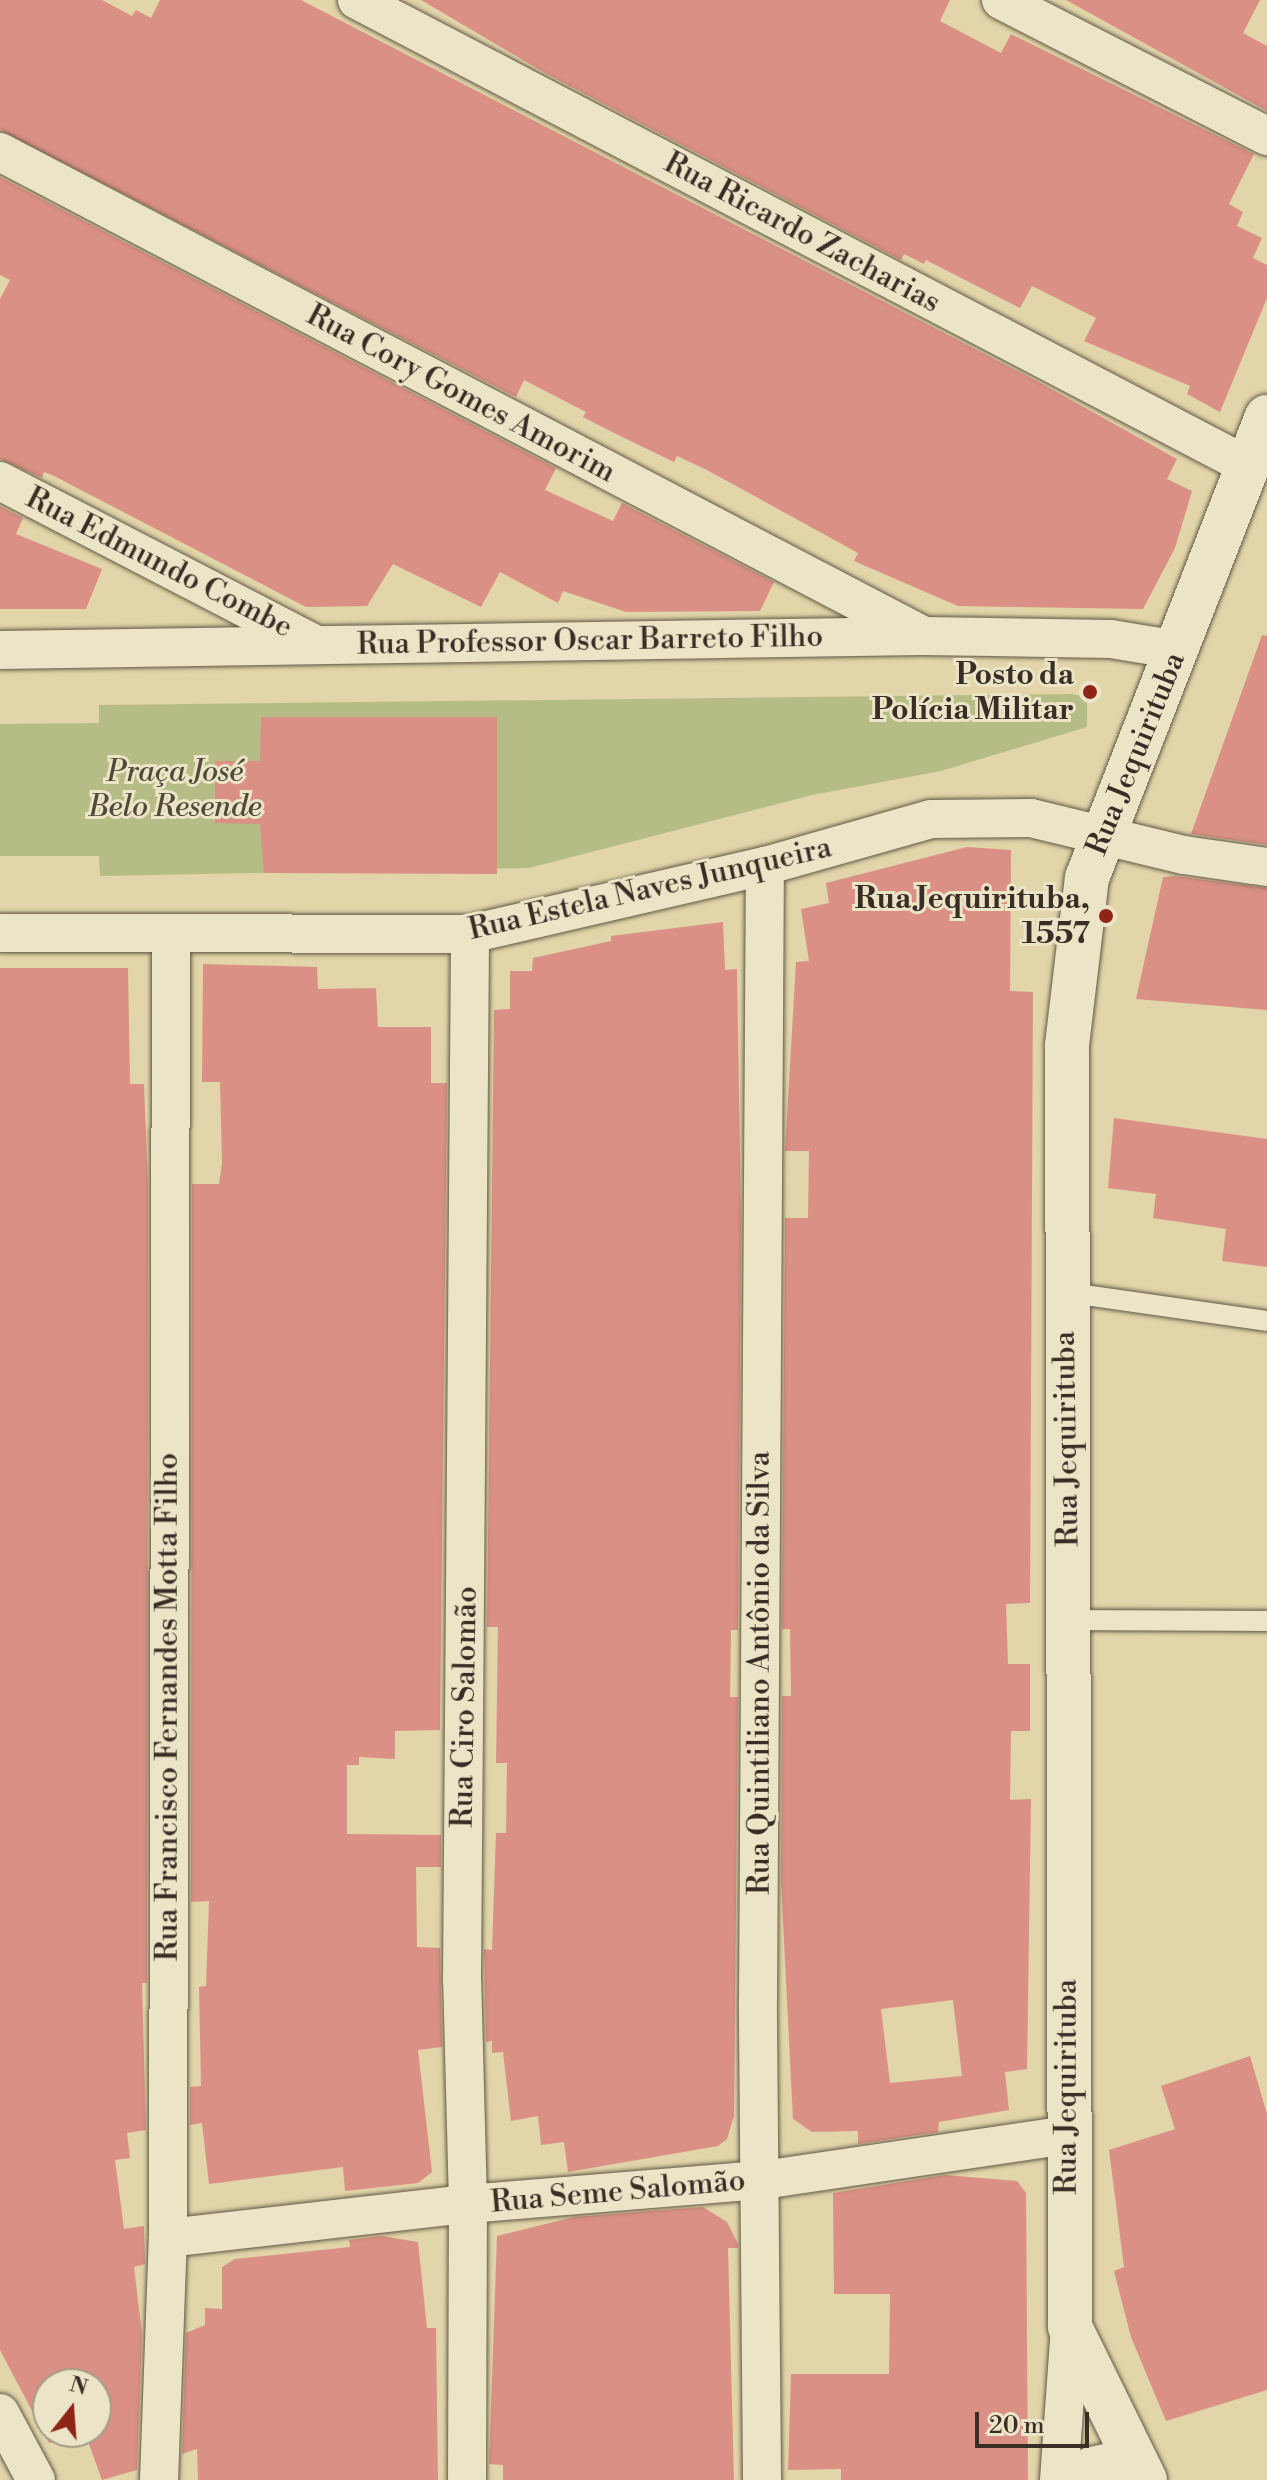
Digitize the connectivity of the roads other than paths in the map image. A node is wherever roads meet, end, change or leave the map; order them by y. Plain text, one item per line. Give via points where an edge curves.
1 (357, 0) edge
2 (1001, 0) edge
3 (1267, 136) edge
4 (0, 152) edge
5 (1267, 417) edge
6 (1248, 466) junction
7 (0, 481) edge
8 (922, 636) junction
9 (317, 646) junction
10 (0, 650) edge
11 (1178, 650) junction
12 (1103, 834) junction
13 (765, 866) junction
14 (1267, 867) edge
15 (0, 933) edge
16 (171, 933) junction
17 (470, 934) junction
18 (1064, 1292) junction
19 (1267, 1321) edge
20 (1071, 1620) junction
21 (1267, 1621) edge
22 (1066, 2135) junction
23 (763, 2180) junction
24 (468, 2204) junction
25 (168, 2238) junction
26 (1070, 2327) junction
27 (0, 2413) edge
28 (1141, 2473) edge
29 (36, 2480) edge
30 (159, 2480) edge
31 (467, 2480) edge
32 (762, 2480) edge
33 (1059, 2480) edge
34 (1072, 2480) edge

1 - 6 street, Rua Ricardo Zacharias
2 - 3 street
4 - 8 street, Rua Cory Gomes Amorim
5 - 6 street, Rua Jequirituba
6 - 11 street, Rua Jequirituba
7 - 9 street, Rua Edmundo Combe
8 - 9 street, Rua Professor Oscar Barreto Filho
8 - 11 street, Rua Professor Oscar Barreto Filho via 1111,639
9 - 10 street, Rua Professor Oscar Barreto Filho
11 - 12 street, Rua Jequirituba
12 - 13 street, Rua Estela Naves Junqueira via 1031,818 931,819
12 - 14 street, Rua Estela Naves Junqueira via 1184,855
12 - 18 street, Rua Jequirituba via 1080,912 1067,1045
13 - 17 street, Rua Estela Naves Junqueira
13 - 23 street, Rua Quintiliano Antônio da Silva via 758,1986
15 - 16 street, Rua Estela Naves Junqueira
16 - 17 street, Rua Estela Naves Junqueira
16 - 25 street, Rua Francisco Fernandes Motta Filho
17 - 24 street, Rua Ciro Salomão via 462,1980
18 - 19 lane
18 - 20 street, Rua Jequirituba
20 - 21 lane
20 - 22 street, Rua Jequirituba
22 - 23 street, Rua Seme Salomão
22 - 26 street, Rua Jequirituba
23 - 24 street, Rua Seme Salomão
23 - 32 street, Rua Quintiliano Antônio da Silva
24 - 25 street, Rua Seme Salomão
24 - 31 street, Rua Ciro Salomão
25 - 30 street, Rua Francisco Fernandes Motta Filho
26 - 28 street, Rua Jequirituba
26 - 33 street
27 - 29 street
28 - 34 street via 1115,2461 1091,2466

